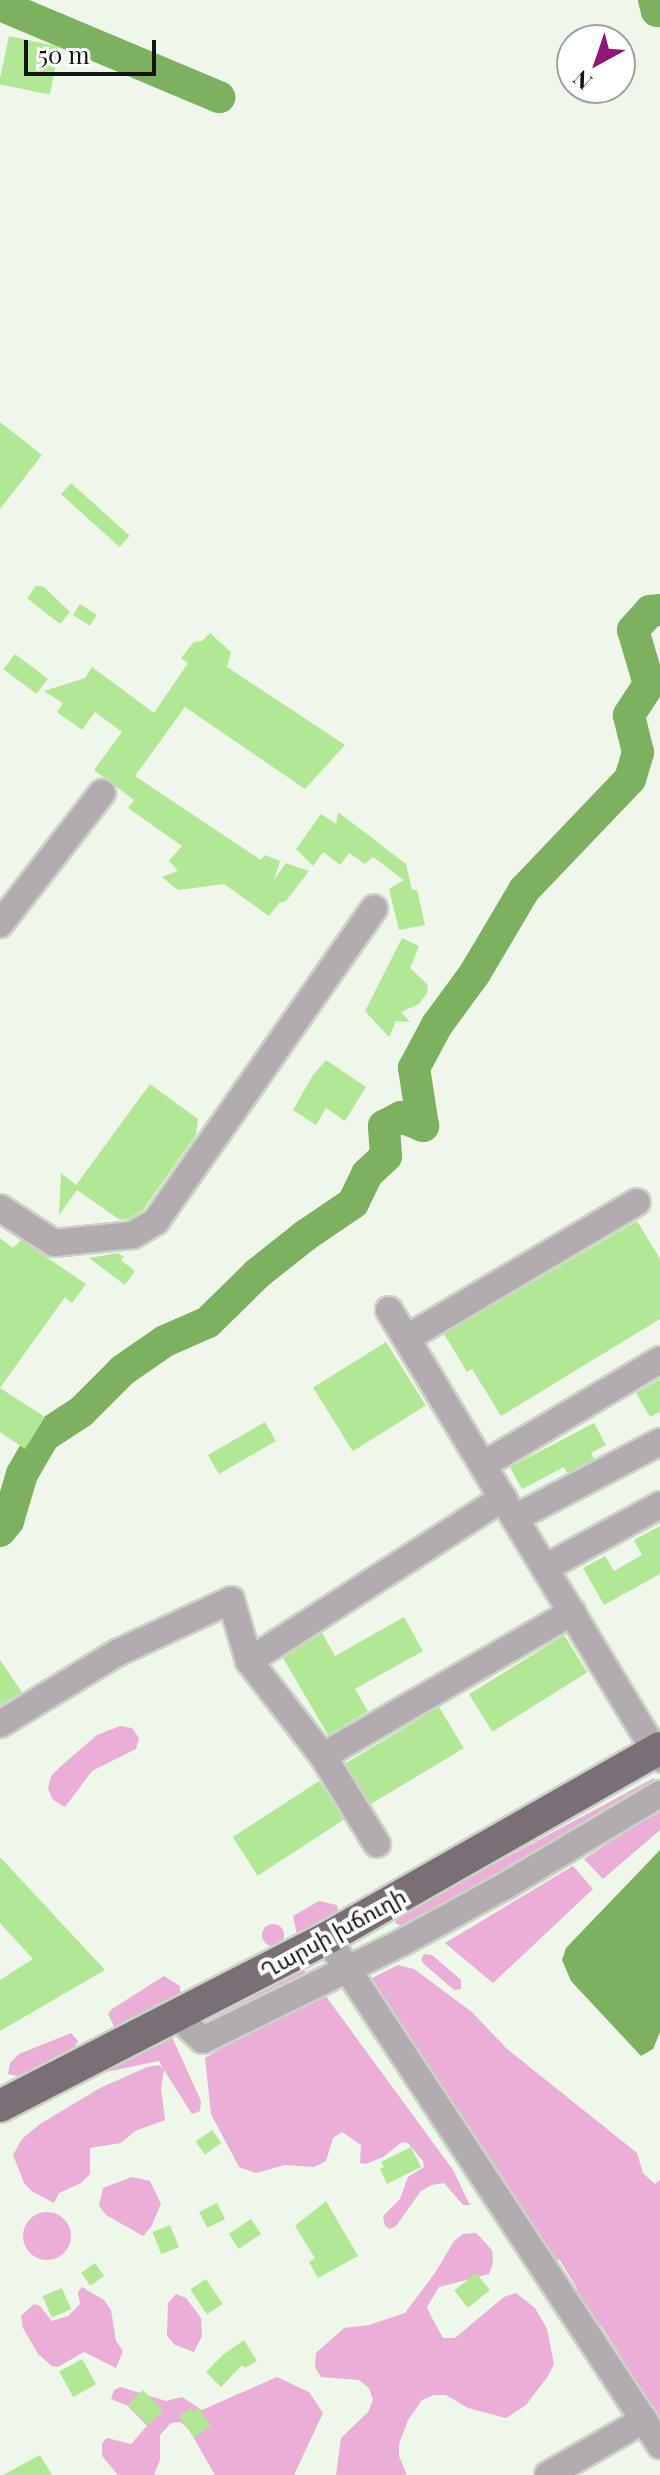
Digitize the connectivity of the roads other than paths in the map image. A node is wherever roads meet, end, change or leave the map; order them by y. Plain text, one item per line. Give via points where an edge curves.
1 (102, 793) dead end
2 (374, 908) dead end
3 (0, 924) edge
4 (637, 1202) dead end
5 (0, 1208) edge
6 (389, 1310) dead end
7 (407, 1338) junction
8 (660, 1360) edge
9 (660, 1442) edge
10 (483, 1465) junction
11 (660, 1505) edge
12 (509, 1508) junction
13 (545, 1568) junction
14 (572, 1612) junction
15 (249, 1661) junction
16 (0, 1724) edge
17 (658, 1753) edge
18 (323, 1756) junction
19 (660, 1794) edge
20 (377, 1844) dead end
21 (327, 1938) junction
22 (346, 1969) junction
23 (177, 2016) junction
24 (0, 2106) edge
25 (644, 2420) junction
26 (660, 2445) edge
27 (548, 2475) edge

1 - 3 street
2 - 5 street via 156,1221 133,1235 54,1243
4 - 7 street
6 - 7 street
7 - 10 street
8 - 10 street
9 - 12 street
10 - 12 street
11 - 13 street
12 - 13 street
12 - 15 street
13 - 14 street
14 - 17 street
14 - 18 street
15 - 16 street via 231,1600 117,1653
15 - 18 street
17 - 21 main road, Ղարսի խճուղի
18 - 20 street
19 - 22 street via 505,1886
21 - 22 street
21 - 23 main road, Ղարսի խճուղի
22 - 23 street via 203,2040
22 - 25 street
23 - 24 main road, Ղարսի խճուղի
25 - 26 street
25 - 27 street

